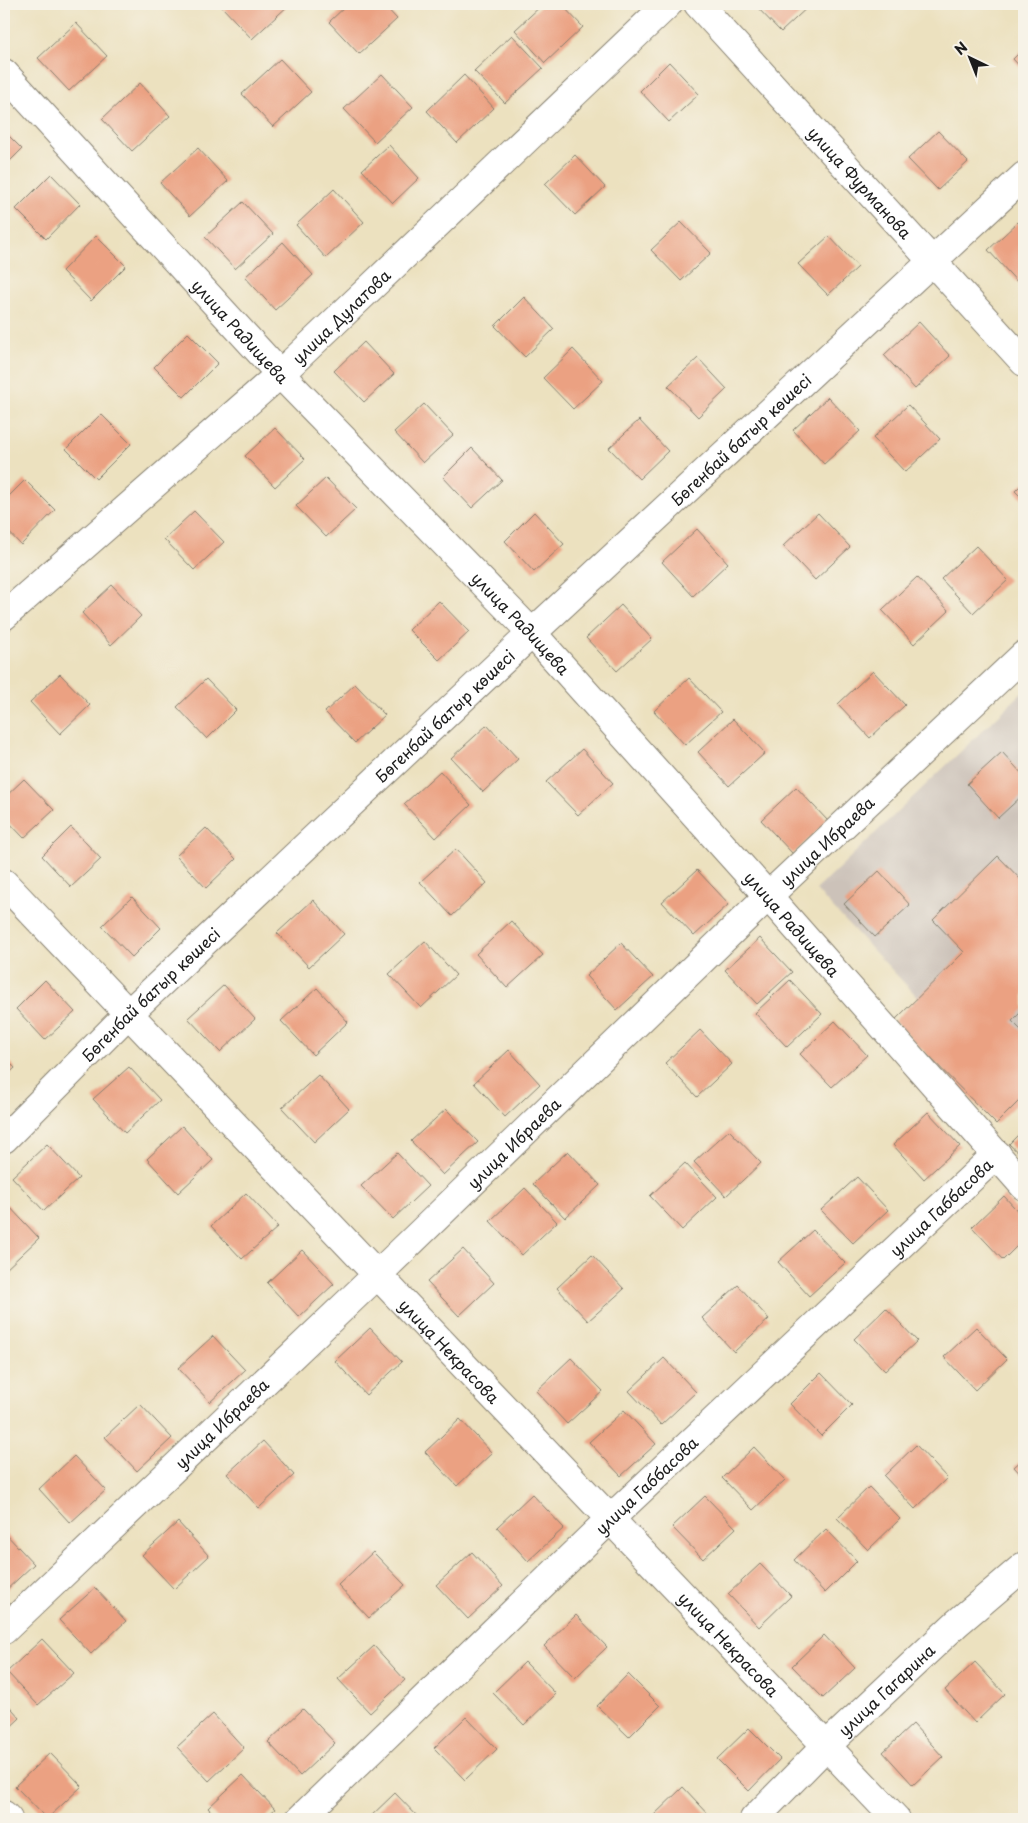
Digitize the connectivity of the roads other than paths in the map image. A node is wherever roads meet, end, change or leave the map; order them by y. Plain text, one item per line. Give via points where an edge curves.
1 (668, 4) edge
2 (698, 4) edge
3 (4, 73) edge
4 (1024, 176) edge
5 (934, 261) junction
6 (1024, 362) edge
7 (280, 374) junction
8 (4, 616) edge
9 (532, 633) junction
10 (1024, 655) edge
11 (4, 883) edge
12 (768, 896) junction
13 (128, 1014) junction
14 (4, 1139) edge
15 (997, 1154) junction
16 (1024, 1186) edge
17 (377, 1275) junction
18 (610, 1519) junction
19 (1024, 1566) edge
20 (4, 1630) edge
21 (826, 1746) junction
22 (4, 1815) edge
23 (8, 1819) edge
24 (300, 1819) edge
25 (754, 1819) edge
26 (896, 1819) edge

1 - 7 street, улица Дулатова
2 - 5 street, улица Фурманова
3 - 7 street, улица Радищева
4 - 5 street, Бөгенбай батыр көшесі
5 - 6 street, улица Фурманова
5 - 9 street, Бөгенбай батыр көшесі
7 - 8 street, улица Дулатова
7 - 9 street, улица Радищева
9 - 12 street, улица Радищева
9 - 13 street, Бөгенбай батыр көшесі
10 - 12 street, улица Ибраева
11 - 13 street, улица Некрасова
12 - 15 street, улица Радищева
12 - 17 street, улица Ибраева
13 - 14 street, Бөгенбай батыр көшесі
13 - 17 street, улица Некрасова
15 - 16 street, улица Радищева
15 - 18 street, улица Габбасова
17 - 18 street, улица Некрасова
17 - 20 street, улица Ибраева
18 - 21 street, улица Некрасова
18 - 24 street, улица Габбасова
19 - 21 street, улица Гагарина via 957,1623
21 - 25 street, улица Гагарина
21 - 26 street, улица Некрасова
22 - 23 street

